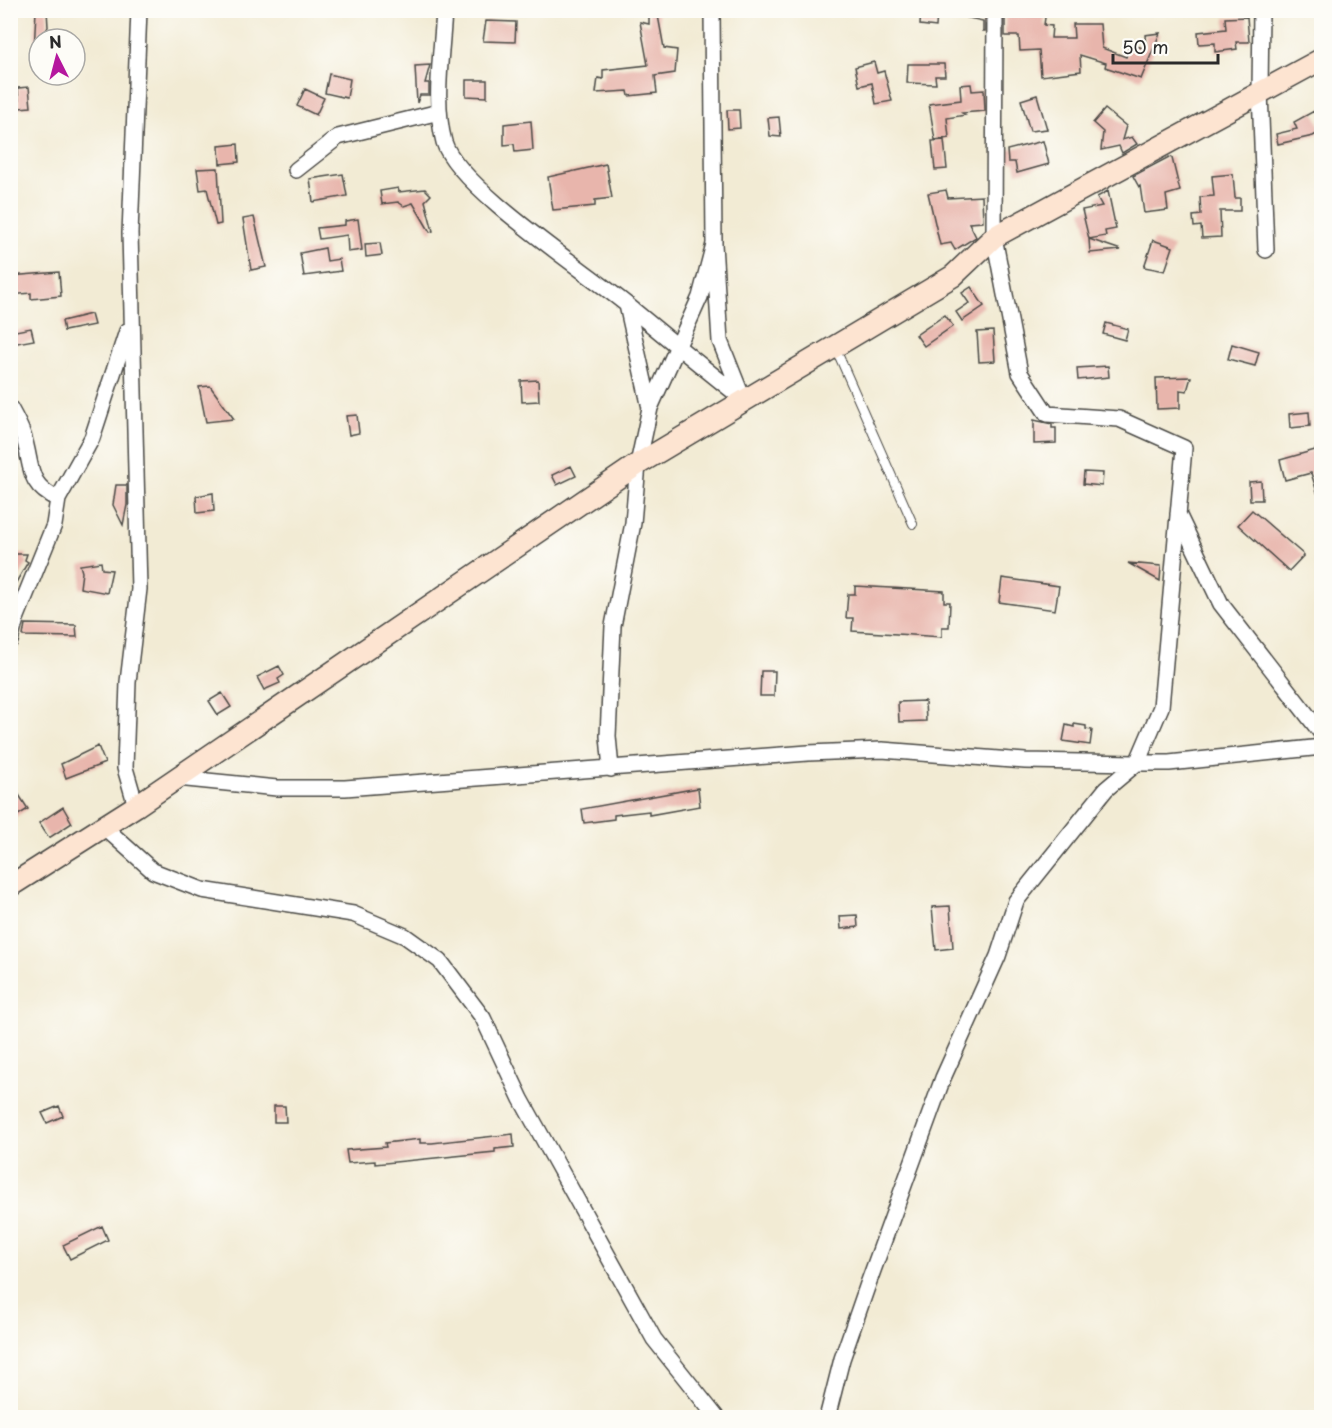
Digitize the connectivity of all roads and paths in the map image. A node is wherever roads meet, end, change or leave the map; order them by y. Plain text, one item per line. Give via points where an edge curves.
1 (139, 10) edge
2 (444, 10) edge
3 (712, 10) edge
4 (995, 10) edge
5 (1261, 10) edge
6 (1322, 59) edge
7 (1260, 92) junction
8 (439, 112) junction
9 (296, 170) dead end
10 (994, 237) junction
11 (714, 244) junction
12 (1266, 250) dead end
13 (627, 305) junction
14 (131, 320) junction
15 (834, 346) junction
16 (678, 348) junction
17 (743, 399) junction
18 (10, 408) edge
19 (650, 408) junction
20 (638, 464) junction
21 (58, 499) junction
22 (1178, 514) junction
23 (913, 524) dead end
24 (10, 641) edge
25 (1322, 734) edge
26 (1322, 747) edge
27 (1137, 763) junction
28 (611, 769) junction
29 (177, 778) junction
30 (136, 807) junction
31 (104, 827) junction
32 (10, 886) edge
33 (717, 1418) edge
34 (827, 1418) edge

1 - 14 street via 130,233
2 - 8 street
3 - 11 street
4 - 10 street
5 - 7 street
6 - 7 main road
7 - 10 main road
7 - 12 street
8 - 9 street via 338,137
8 - 13 street via 454,164 491,199
10 - 15 main road via 953,276
10 - 22 street via 1020,373 1047,414 1119,419 1184,448
11 - 16 street via 700,297
11 - 17 street via 720,341
13 - 16 street
13 - 19 street
14 - 21 street via 92,438
14 - 30 street via 139,589 128,682 125,768
15 - 17 main road
15 - 23 lane
16 - 17 street
16 - 19 street
17 - 20 main road
18 - 21 street via 23,436 31,476 47,494
19 - 20 street
20 - 28 street via 633,523 613,626 608,736
20 - 29 main road
21 - 24 street via 54,525
22 - 25 street via 1221,604
22 - 27 street via 1161,707
26 - 27 street
27 - 28 street via 882,750
27 - 34 street via 1106,789 1016,901 998,956 939,1089 846,1348
28 - 29 street via 345,788 277,788
29 - 30 main road
30 - 31 main road
31 - 32 main road
31 - 33 street via 153,871 202,890 353,914 405,936 440,961 483,1018 520,1099 654,1339

